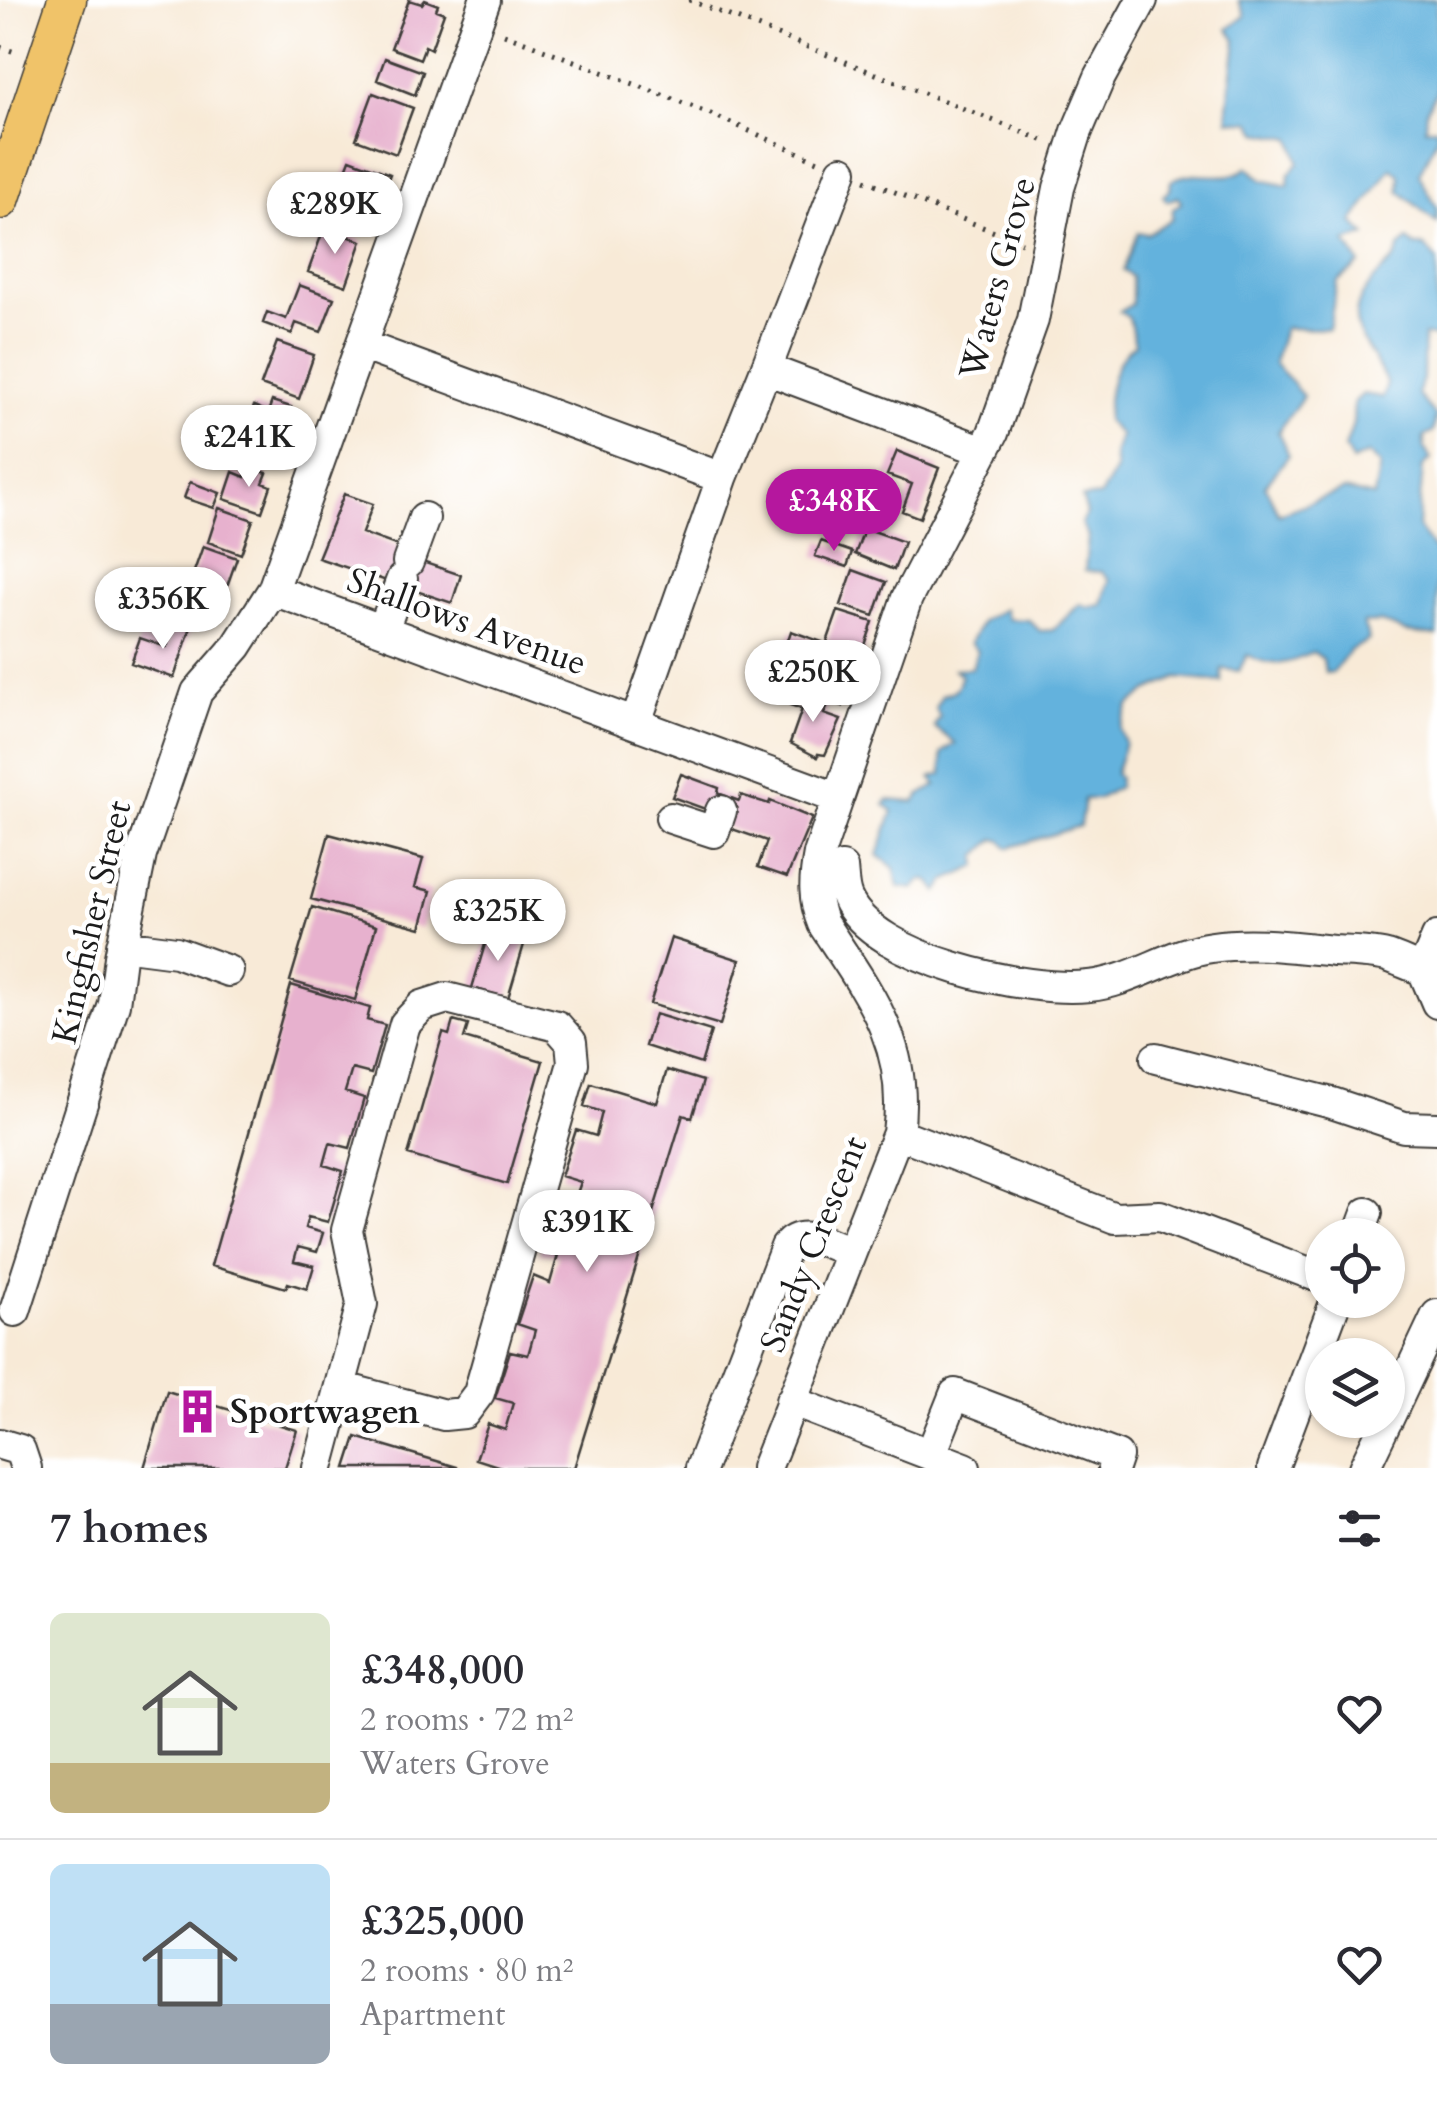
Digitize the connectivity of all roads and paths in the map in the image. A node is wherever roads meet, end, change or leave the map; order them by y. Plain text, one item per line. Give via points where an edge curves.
1 (66, 0) edge
2 (485, 0) edge
3 (689, 0) edge
4 (1142, 0) edge
5 (501, 33) dead end
6 (1071, 151) junction
7 (842, 171) junction
8 (0, 200) edge
9 (1046, 252) junction
10 (360, 344) junction
11 (766, 368) junction
12 (984, 451) junction
13 (722, 478) junction
14 (424, 518) dead end
15 (272, 590) junction
16 (383, 630) junction
17 (636, 722) junction
18 (737, 760) junction
19 (837, 798) junction
20 (671, 818) dead end
21 (842, 868) dead end
22 (1437, 937) edge
23 (122, 945) junction
24 (228, 970) dead end
25 (1423, 970) junction
26 (1437, 1003) edge
27 (1156, 1058) dead end
28 (1437, 1128) edge
29 (898, 1133) junction
30 (850, 1252) junction
31 (1305, 1271) edge
32 (15, 1311) dead end
33 (1437, 1315) edge
34 (1329, 1318) edge
35 (1405, 1382) edge
36 (340, 1387) junction
37 (791, 1401) junction
38 (1378, 1438) edge
39 (0, 1444) edge
40 (931, 1454) junction
41 (26, 1468) edge
42 (318, 1468) edge
43 (701, 1468) edge
44 (766, 1468) edge
45 (965, 1468) edge
46 (1113, 1468) edge
47 (1274, 1468) edge
48 (1364, 1468) edge

1 - 8 main road
2 - 10 street, Kingfisher Street
3 - 6 path
4 - 6 street, Waters Grove via 1100,77
5 - 7 path
6 - 9 street, Waters Grove
7 - 9 path
7 - 11 street
9 - 12 street, Waters Grove via 1033,320
10 - 13 street
10 - 15 street, Kingfisher Street
11 - 12 street
11 - 13 street
12 - 19 street, Waters Grove via 906,598
13 - 17 street
14 - 16 street
15 - 16 street, Shallows Avenue
15 - 23 street, Kingfisher Street via 238,646 197,692 151,821
16 - 17 street, Shallows Avenue
17 - 18 street, Shallows Avenue
18 - 19 street, Shallows Avenue
18 - 20 street via 714,832
19 - 29 street, Waters Grove via 814,882 816,904 891,1037 902,1098
21 - 25 street via 847,898 897,946 982,975 1089,986 1209,947 1258,943 1386,956
22 - 25 street
23 - 24 street via 176,952
23 - 32 street, Kingfisher Street via 105,1036
25 - 26 street
27 - 28 street via 1404,1126
29 - 30 street, Sandy Crescent
29 - 31 street, Sandy Crescent via 1116,1218 1160,1216
30 - 37 street, Sandy Crescent
30 - 43 street via 804,1236 792,1240
33 - 35 street
34 - 47 street
36 - 36 street via 444,1416 464,1413 478,1393 573,1063 571,1042 557,1026 447,998 422,1006 405,1024 347,1230 362,1304
36 - 42 street
37 - 40 street
37 - 44 street, Sandy Crescent
38 - 48 street
39 - 41 street via 20,1450
40 - 45 street
40 - 46 street via 955,1394 1118,1456

